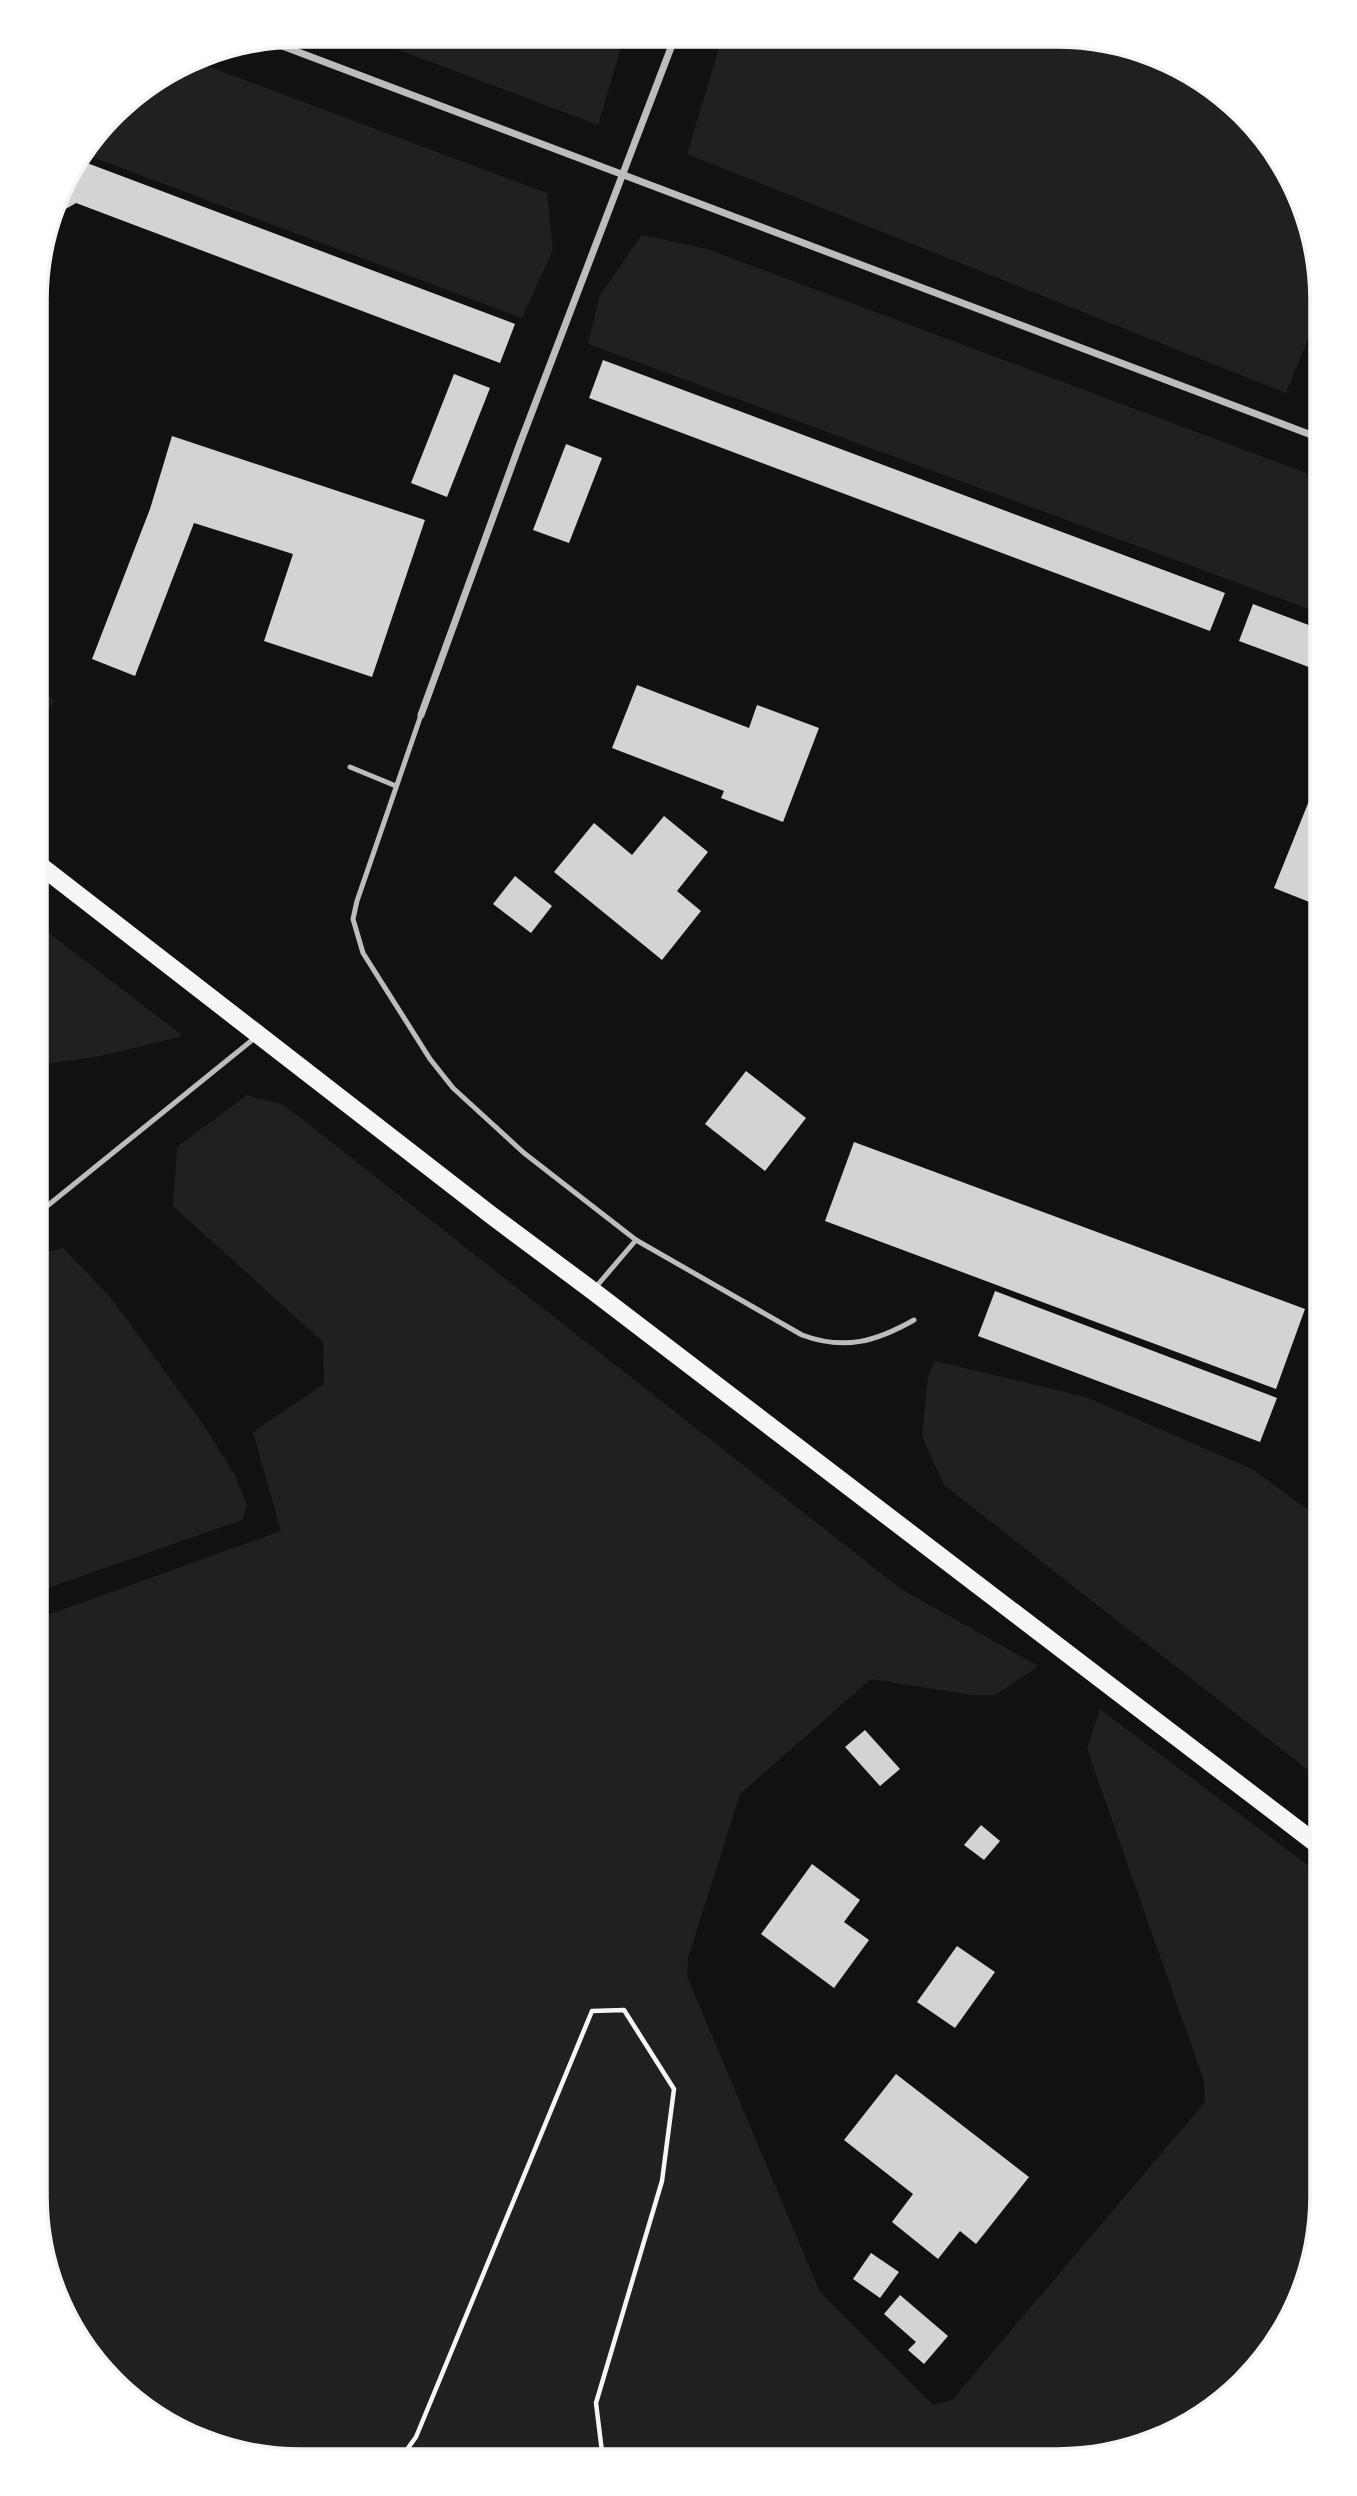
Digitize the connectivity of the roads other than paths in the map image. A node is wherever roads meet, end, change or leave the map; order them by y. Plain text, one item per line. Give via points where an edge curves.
1 (670, 47) edge
2 (287, 48) edge
3 (621, 174) junction
4 (1310, 434) edge
5 (421, 715) joint
6 (350, 767) dead end
7 (396, 786) junction
8 (47, 871) edge
9 (259, 1035) junction
10 (47, 1206) edge
11 (636, 1240) junction
12 (593, 1291) junction
13 (914, 1320) dead end
14 (1310, 1839) edge

1 - 3 street
2 - 3 street
3 - 4 street
3 - 5 street
5 - 7 lane
6 - 7 lane
7 - 11 lane via 353,919 363,953 453,1088 524,1153
8 - 9 main road
9 - 10 lane
9 - 12 main road
11 - 12 lane
11 - 13 lane via 818,1341 869,1341
12 - 14 main road

